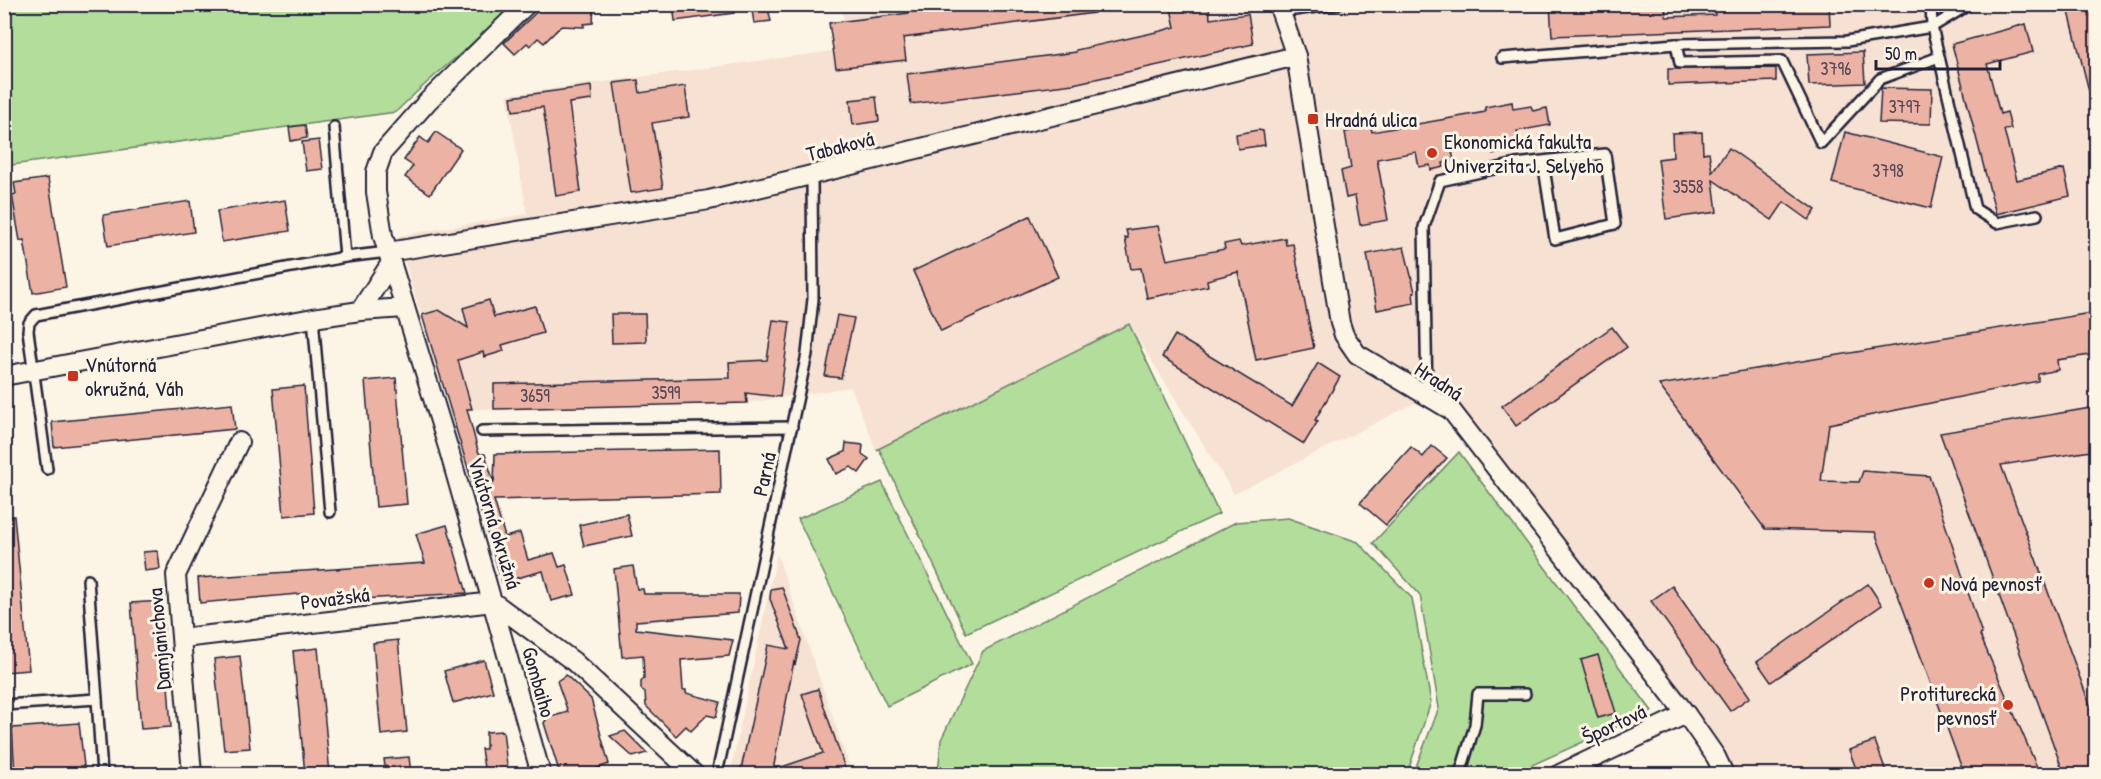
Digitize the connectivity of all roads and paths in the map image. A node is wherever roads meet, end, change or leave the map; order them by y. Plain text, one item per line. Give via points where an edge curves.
1 (527, 4) edge
2 (1338, 4) edge
3 (1931, 4) edge
4 (1970, 4) edge
5 (1279, 8) edge
6 (1932, 27) junction
7 (1676, 44) junction
8 (1296, 56) junction
9 (1939, 57) junction
10 (1502, 58) dead end
11 (334, 127) dead end
12 (1543, 161) junction
13 (812, 176) junction
14 (2037, 214) dead end
15 (345, 257) junction
16 (389, 257) junction
17 (405, 308) junction
18 (360, 311) junction
19 (313, 318) junction
20 (32, 370) junction
21 (4, 376) edge
22 (1427, 397) junction
23 (792, 427) junction
24 (482, 431) dead end
25 (239, 442) dead end
26 (47, 469) dead end
27 (330, 512) dead end
28 (88, 580) dead end
29 (493, 602) junction
30 (183, 638) junction
31 (1525, 694) dead end
32 (97, 699) junction
33 (4, 705) edge
34 (1686, 714) junction
35 (102, 774) edge
36 (192, 774) edge
37 (541, 774) edge
38 (694, 774) edge
39 (717, 774) edge
40 (1460, 774) edge
41 (1560, 774) edge
42 (1724, 774) edge

1 - 16 street, Vnútorná okružná via 428,101 383,152 376,172 376,192
2 - 5 lane
3 - 6 lane
4 - 6 lane
5 - 8 street, Hradná
6 - 7 lane via 1847,41
6 - 9 lane
7 - 9 lane via 1680,63 1782,61 1821,143 1880,79
7 - 10 lane
8 - 13 street, Tabaková
8 - 22 street, Hradná via 1344,335 1350,347 1367,362
9 - 14 lane via 1975,209 1997,223
11 - 15 lane
12 - 12 lane via 1555,239 1615,225 1605,154
12 - 22 lane via 1440,181 1424,227
13 - 16 street, Tabaková via 709,200
13 - 23 lane, Parná via 813,299
15 - 16 lane
15 - 20 lane via 36,315 28,332
16 - 17 street, Vnútorná okružná
16 - 18 street
17 - 18 street
17 - 29 street, Vnútorná okružná
18 - 19 street
19 - 20 street
19 - 27 lane
20 - 21 street
20 - 26 lane
22 - 34 street, Hradná via 1451,410
23 - 24 lane
23 - 39 lane, Parná
25 - 30 street, Damjanichova via 176,575
28 - 32 lane
29 - 30 street, Považská
29 - 37 street, Gombaiho
29 - 38 street, Vnútorná okružná via 573,661
30 - 36 street, Damjanichova
31 - 40 lane via 1478,693 1475,725
32 - 33 lane
32 - 35 lane
34 - 41 street, Športová
34 - 42 street, Hradná

